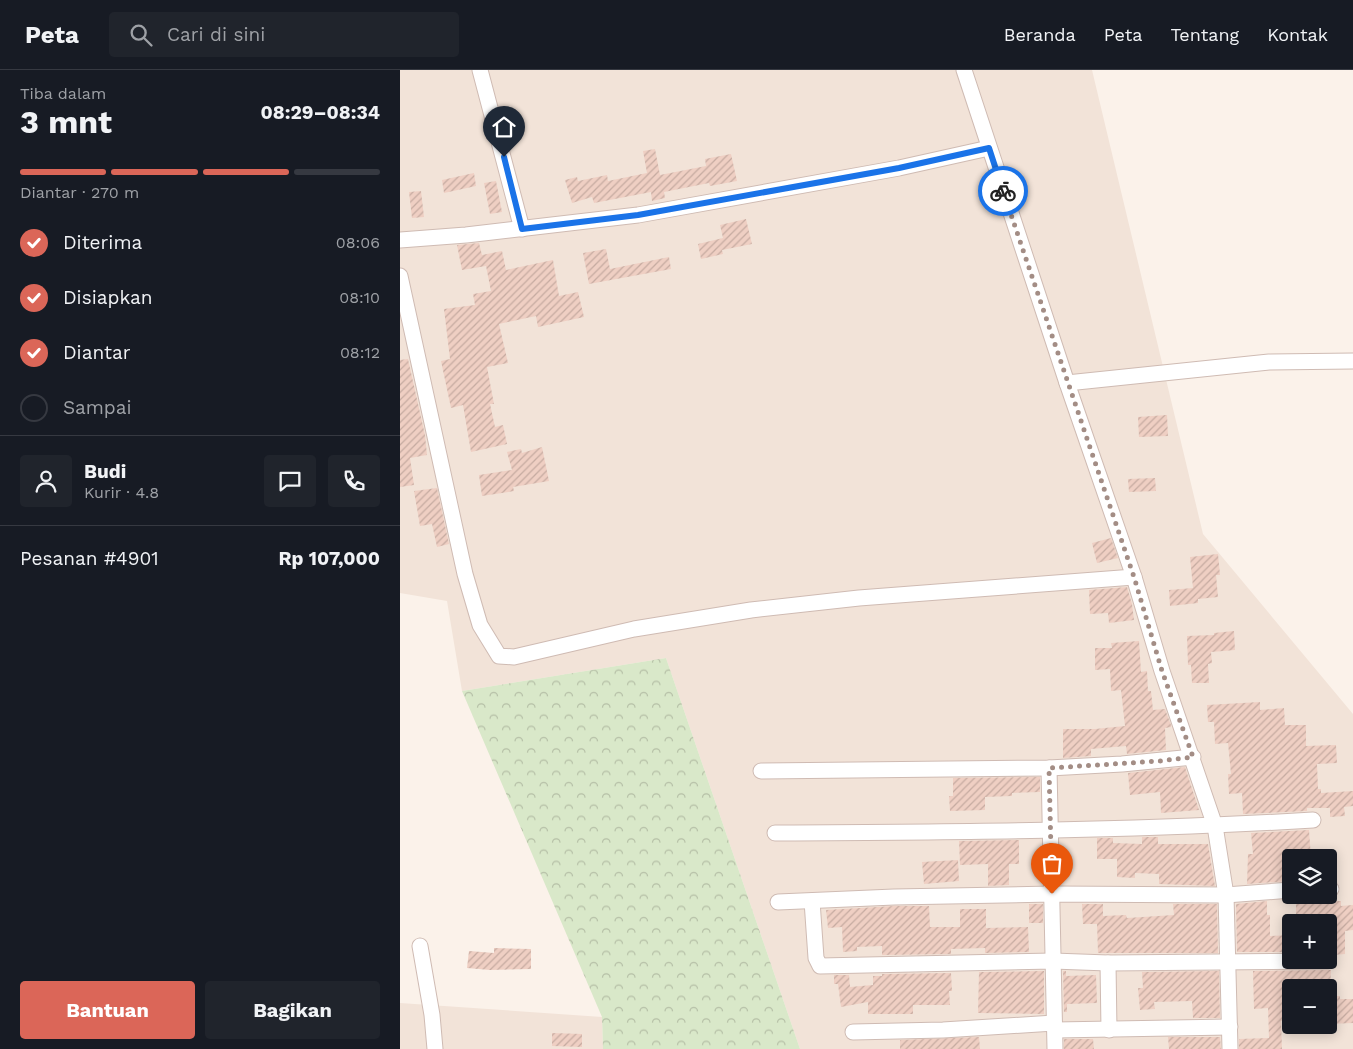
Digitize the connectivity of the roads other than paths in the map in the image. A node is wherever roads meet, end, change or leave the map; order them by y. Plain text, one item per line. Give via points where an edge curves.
1 (480, 70) edge
2 (964, 70) edge
3 (989, 148) junction
4 (522, 229) junction
5 (400, 240) edge
6 (400, 276) edge
7 (1353, 361) edge
8 (1067, 383) junction
9 (1134, 577) junction
10 (1193, 757) junction
11 (1049, 768) junction
12 (761, 772) dead end
13 (1313, 820) dead end
14 (1215, 826) junction
15 (1051, 829) junction
16 (775, 833) dead end
17 (1282, 891) edge
18 (1052, 894) junction
19 (1226, 895) junction
20 (812, 901) junction
21 (778, 902) dead end
22 (420, 946) dead end
23 (1053, 961) junction
24 (1282, 961) edge
25 (1227, 962) junction
26 (1108, 963) junction
27 (1054, 1026) junction
28 (1230, 1028) junction
29 (1109, 1030) junction
30 (853, 1032) dead end
31 (435, 1049) edge
32 (1055, 1049) edge
33 (1230, 1049) edge

1 - 4 street
2 - 3 street
3 - 4 street via 899,168 638,215
3 - 8 street
4 - 5 street
6 - 9 street via 465,574 480,624 499,656 514,657 634,628 751,610 860,598
7 - 8 street via 1270,362
8 - 9 street
9 - 10 street via 1162,671
10 - 11 street
10 - 14 street
11 - 12 street
11 - 15 street
13 - 14 street
14 - 15 street
14 - 19 street
15 - 16 street
15 - 18 street
17 - 19 street
18 - 19 street
18 - 20 street
18 - 23 street
19 - 25 street
20 - 21 street
20 - 23 street via 816,958 820,966
22 - 31 street
23 - 26 street
23 - 27 street
24 - 25 street
25 - 26 street
25 - 28 street
26 - 29 street
27 - 29 street
27 - 30 street
27 - 32 street
28 - 29 street
28 - 33 street

